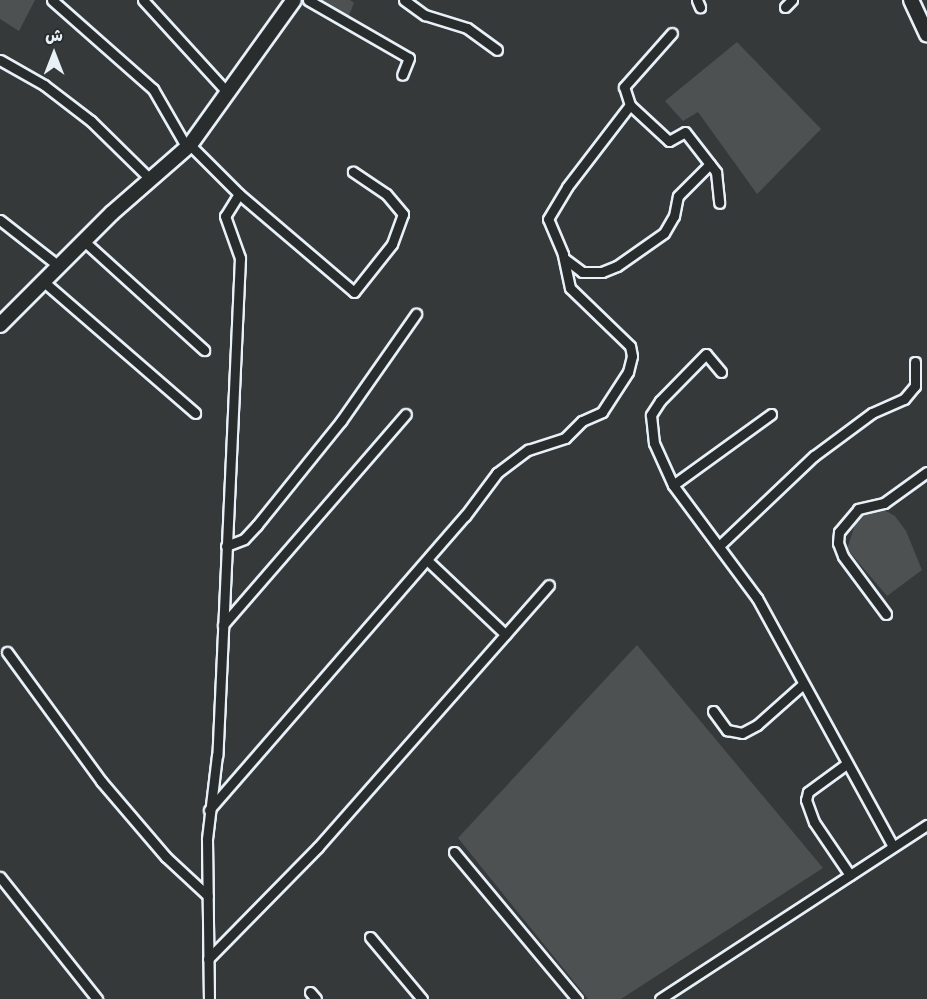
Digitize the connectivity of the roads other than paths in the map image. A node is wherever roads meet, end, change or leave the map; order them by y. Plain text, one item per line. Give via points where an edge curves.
1 (52, 0) edge
2 (143, 0) edge
3 (294, 0) edge
4 (308, 0) edge
5 (404, 0) edge
6 (911, 0) edge
7 (672, 33) dead end
8 (927, 34) edge
9 (497, 50) dead end
10 (0, 60) edge
11 (402, 75) dead end
12 (228, 93) junction
13 (630, 105) junction
14 (189, 146) junction
15 (710, 164) junction
16 (353, 172) dead end
17 (151, 180) junction
18 (239, 194) junction
19 (719, 203) dead end
20 (0, 220) edge
21 (85, 242) junction
22 (565, 259) junction
23 (60, 267) junction
24 (45, 282) junction
25 (416, 314) dead end
26 (0, 325) edge
27 (204, 350) dead end
28 (915, 362) dead end
29 (721, 372) dead end
30 (195, 413) dead end
31 (406, 414) dead end
32 (771, 414) dead end
33 (927, 472) edge
34 (673, 485) junction
35 (226, 546) junction
36 (719, 546) junction
37 (427, 560) junction
38 (549, 585) dead end
39 (886, 614) dead end
40 (223, 625) junction
41 (505, 634) junction
42 (7, 652) dead end
43 (802, 685) junction
44 (713, 711) dead end
45 (845, 765) junction
46 (210, 810) junction
47 (927, 825) edge
48 (892, 845) junction
49 (454, 852) dead end
50 (850, 875) junction
51 (0, 877) edge
52 (208, 896) junction
53 (370, 937) dead end
54 (208, 959) junction
55 (97, 999) edge
56 (209, 999) edge
57 (422, 999) edge
58 (577, 999) edge
59 (660, 999) edge

1 - 14 street via 153,89
2 - 12 street
3 - 12 street
4 - 11 street via 410,58
5 - 9 street via 425,15 468,28
6 - 8 street
7 - 13 street via 624,87
10 - 17 street via 44,85 91,121
12 - 14 street
13 - 15 street via 669,141 685,132
13 - 22 street via 549,215 549,225
14 - 17 street
14 - 18 street
15 - 19 street via 717,175
15 - 22 street via 678,196 674,216 664,233 617,266 602,273 582,272
16 - 18 street via 386,194 403,214 392,244 354,292
17 - 21 street
18 - 35 street via 225,216 240,258
20 - 23 street
21 - 23 street
21 - 27 street
22 - 37 street via 570,288 630,346 628,372 602,412 582,421 566,438 521,454 497,473
23 - 24 street
24 - 26 street
24 - 30 street
25 - 35 street via 341,421 257,525 244,539
28 - 36 street via 915,386 904,399 886,404 814,456
29 - 34 street via 706,354 654,409 654,443
31 - 40 street
32 - 34 street
33 - 39 street via 884,503 853,513 839,532 843,556
34 - 36 street
35 - 40 street
36 - 43 street via 757,598
37 - 41 street
37 - 46 street
38 - 41 street
40 - 46 street via 217,755
41 - 54 street via 318,847
42 - 52 street via 101,781 166,857
43 - 44 street via 742,733 728,730
43 - 45 street
45 - 48 street
45 - 50 street via 808,792 806,800 814,822
46 - 52 street
47 - 48 street
48 - 50 street
49 - 58 street
50 - 59 street
51 - 55 street
52 - 54 street
53 - 57 street
54 - 56 street

